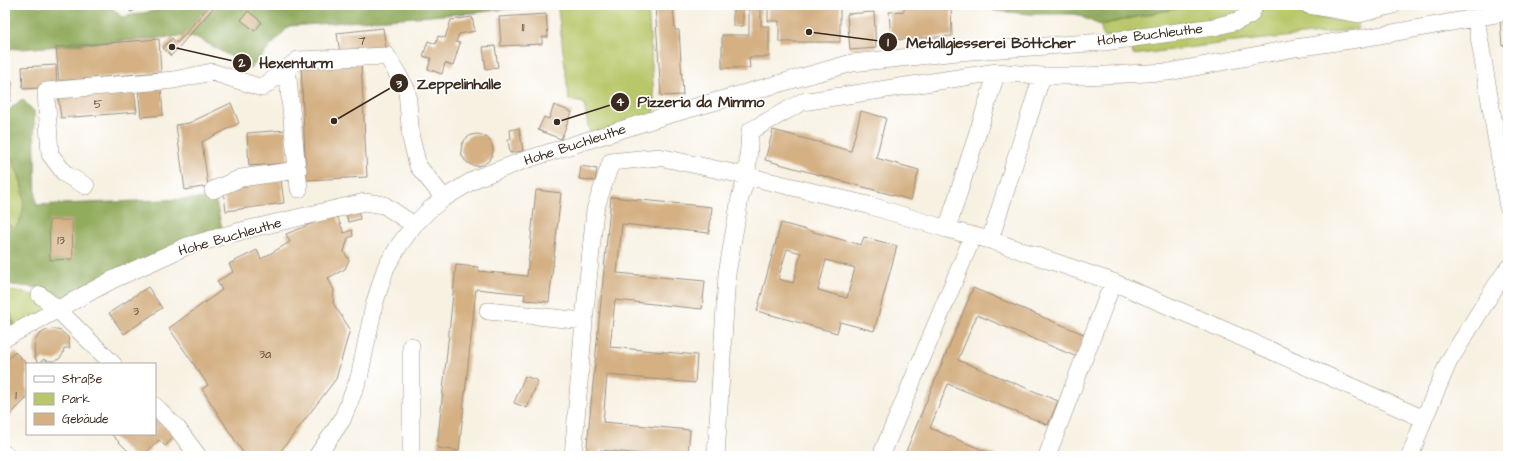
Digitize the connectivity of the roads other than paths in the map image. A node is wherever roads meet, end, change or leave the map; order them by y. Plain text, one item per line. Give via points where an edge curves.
1 (1255, 5) edge
2 (1308, 5) edge
3 (1393, 5) edge
4 (1508, 12) edge
5 (1360, 14) junction
6 (1476, 18) junction
7 (1364, 38) junction
8 (287, 69) junction
9 (996, 72) junction
10 (1042, 76) junction
11 (298, 170) junction
12 (747, 176) junction
13 (86, 186) dead end
14 (299, 189) dead end
15 (213, 190) dead end
16 (444, 198) junction
17 (1508, 207) edge
18 (414, 225) junction
19 (947, 230) junction
20 (973, 236) junction
21 (990, 240) junction
22 (1508, 268) edge
23 (1113, 282) junction
24 (40, 295) dead end
25 (57, 309) junction
26 (488, 311) dead end
27 (584, 321) junction
28 (5, 338) edge
29 (411, 346) dead end
30 (112, 363) edge
31 (156, 407) edge
32 (1424, 419) junction
33 (198, 456) edge
34 (317, 456) edge
35 (410, 456) edge
36 (573, 456) edge
37 (716, 456) edge
38 (881, 456) edge
39 (1047, 456) edge
40 (1410, 456) edge

1 - 16 street, Hohe Buchleuthe via 1250,15 1214,27 1104,42 958,52 852,63 671,114 525,160 477,178
2 - 5 street
3 - 5 street
4 - 6 street
5 - 7 street
6 - 7 street
6 - 17 street
7 - 10 street via 1169,72
8 - 11 street
8 - 13 street via 262,88 212,72 174,80 46,91 50,154 65,174
8 - 16 street via 298,60 387,56 407,90 411,138 418,166
9 - 10 street
9 - 12 street via 802,102 750,131
9 - 19 street
10 - 21 street
11 - 14 street
11 - 15 street via 241,178
12 - 19 street via 868,205
12 - 27 street via 660,157 611,162 595,210
12 - 37 street via 740,198 727,274
16 - 18 street, Hohe Buchleuthe
18 - 25 street, Hohe Buchleuthe via 384,205 365,202 241,231 187,246 112,280
18 - 34 street, Hohe Buchleuthe via 386,267 374,305 359,378 342,420
19 - 20 street
20 - 21 street
20 - 38 street
21 - 23 street
22 - 32 street via 1449,361
23 - 32 street
23 - 39 street
24 - 25 street
25 - 28 street, Hohe Buchleuthe
25 - 30 street
26 - 27 street
27 - 36 street
29 - 35 street
31 - 33 street via 177,428
32 - 40 street

